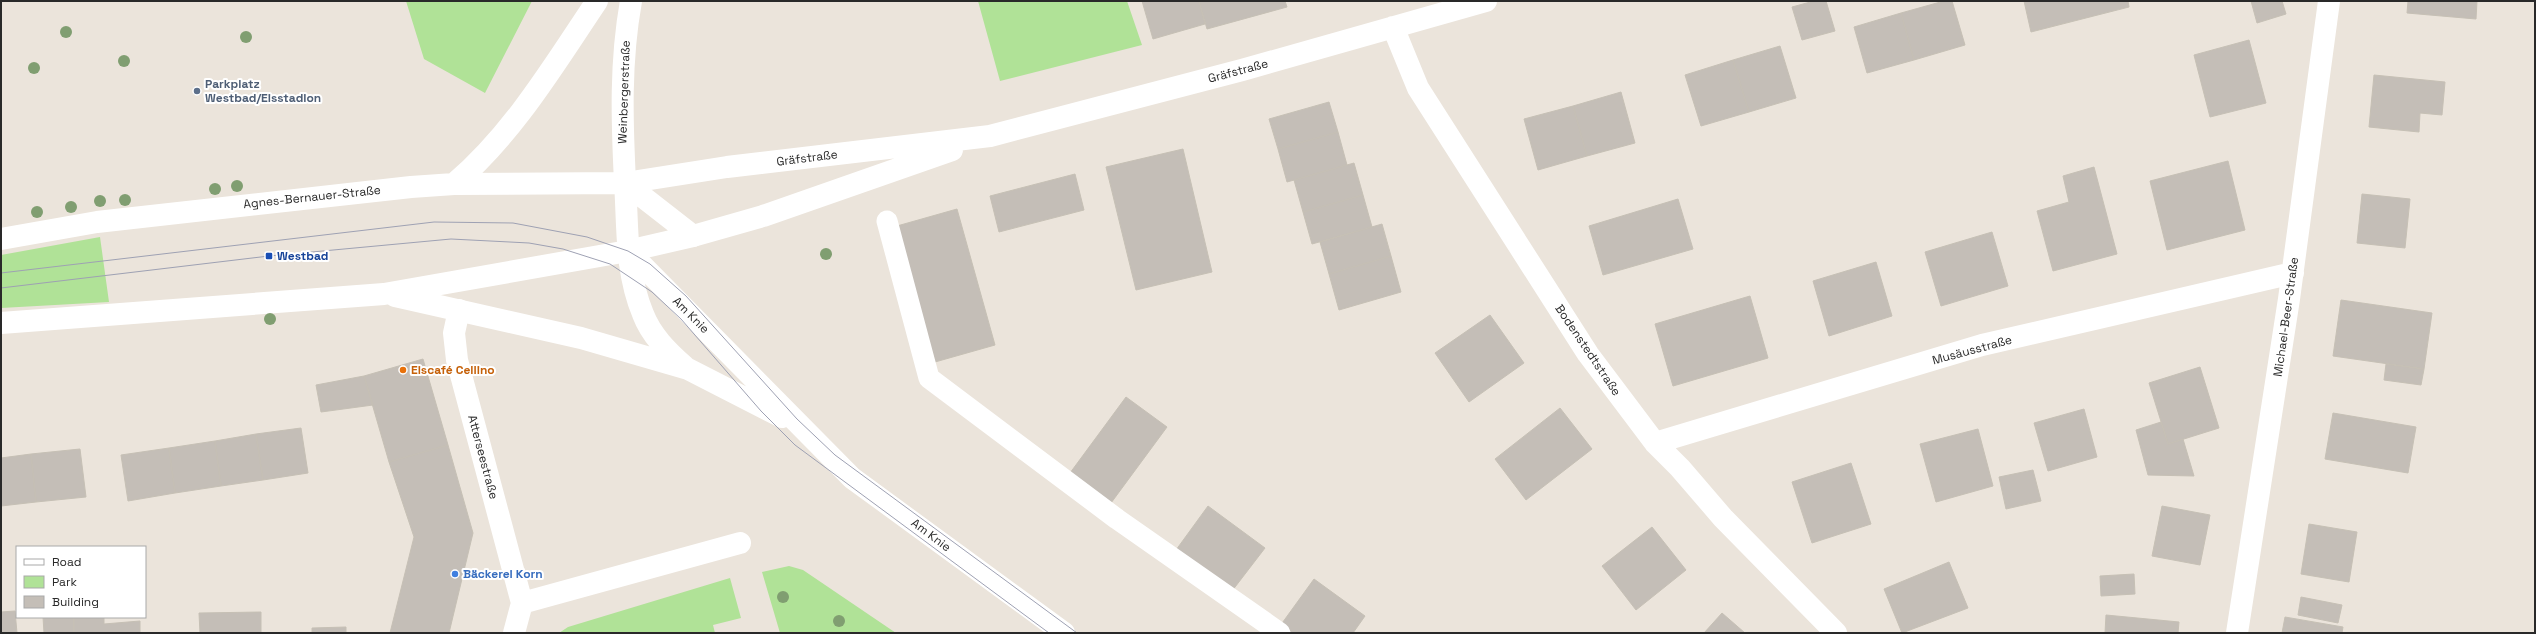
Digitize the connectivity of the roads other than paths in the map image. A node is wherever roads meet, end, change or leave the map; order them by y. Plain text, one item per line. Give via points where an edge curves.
1 (597, 1) edge
2 (631, 1) edge
3 (1486, 1) edge
4 (2329, 1) edge
5 (1393, 27) junction
6 (990, 136) junction
7 (625, 183) junction
8 (454, 184) junction
9 (887, 221) dead end
10 (693, 236) junction
11 (1, 239) edge
12 (628, 251) junction
13 (2293, 272) junction
14 (384, 294) junction
15 (459, 310) junction
16 (1, 323) edge
17 (688, 369) junction
18 (805, 430) junction
19 (1655, 443) junction
20 (740, 543) dead end
21 (522, 603) junction
22 (514, 633) edge
23 (1064, 633) edge
24 (1280, 633) edge
25 (1836, 633) edge
26 (2237, 633) edge

1 - 8 street via 516,118 480,161
2 - 7 street, Weinbergerstraße via 623,64 621,130
3 - 5 street, Gräfstraße
4 - 13 street, Michael-Beer-Straße
5 - 6 street, Gräfstraße via 1242,70
5 - 19 street, Bodenstedtstraße via 1418,88 1588,354
6 - 7 street, Gräfstraße via 728,167
6 - 10 street, Gräfstraße via 770,214
7 - 8 street, Agnes-Bernauer-Straße
7 - 10 street
7 - 12 street, Weinbergerstraße
8 - 11 street, Agnes-Bernauer-Straße via 269,201 97,222
9 - 24 lane via 928,378 1118,519
10 - 12 street, Gräfstraße
12 - 14 street, Gräfstraße
12 - 17 street, Weinbergerstraße via 634,287 648,326 663,346
12 - 18 street, Am Knie
13 - 19 street, Musäusstraße via 1982,346
13 - 26 street, Michael-Beer-Straße
14 - 15 street
14 - 16 street
15 - 17 street, Am Knie via 581,338
15 - 21 street, Atterseestraße via 454,334 457,360
17 - 18 street, Am Knie via 758,403
18 - 23 street, Am Knie via 852,478
19 - 25 street, Bodenstedtstraße via 1723,518
20 - 21 street
21 - 22 street, Atterseestraße

